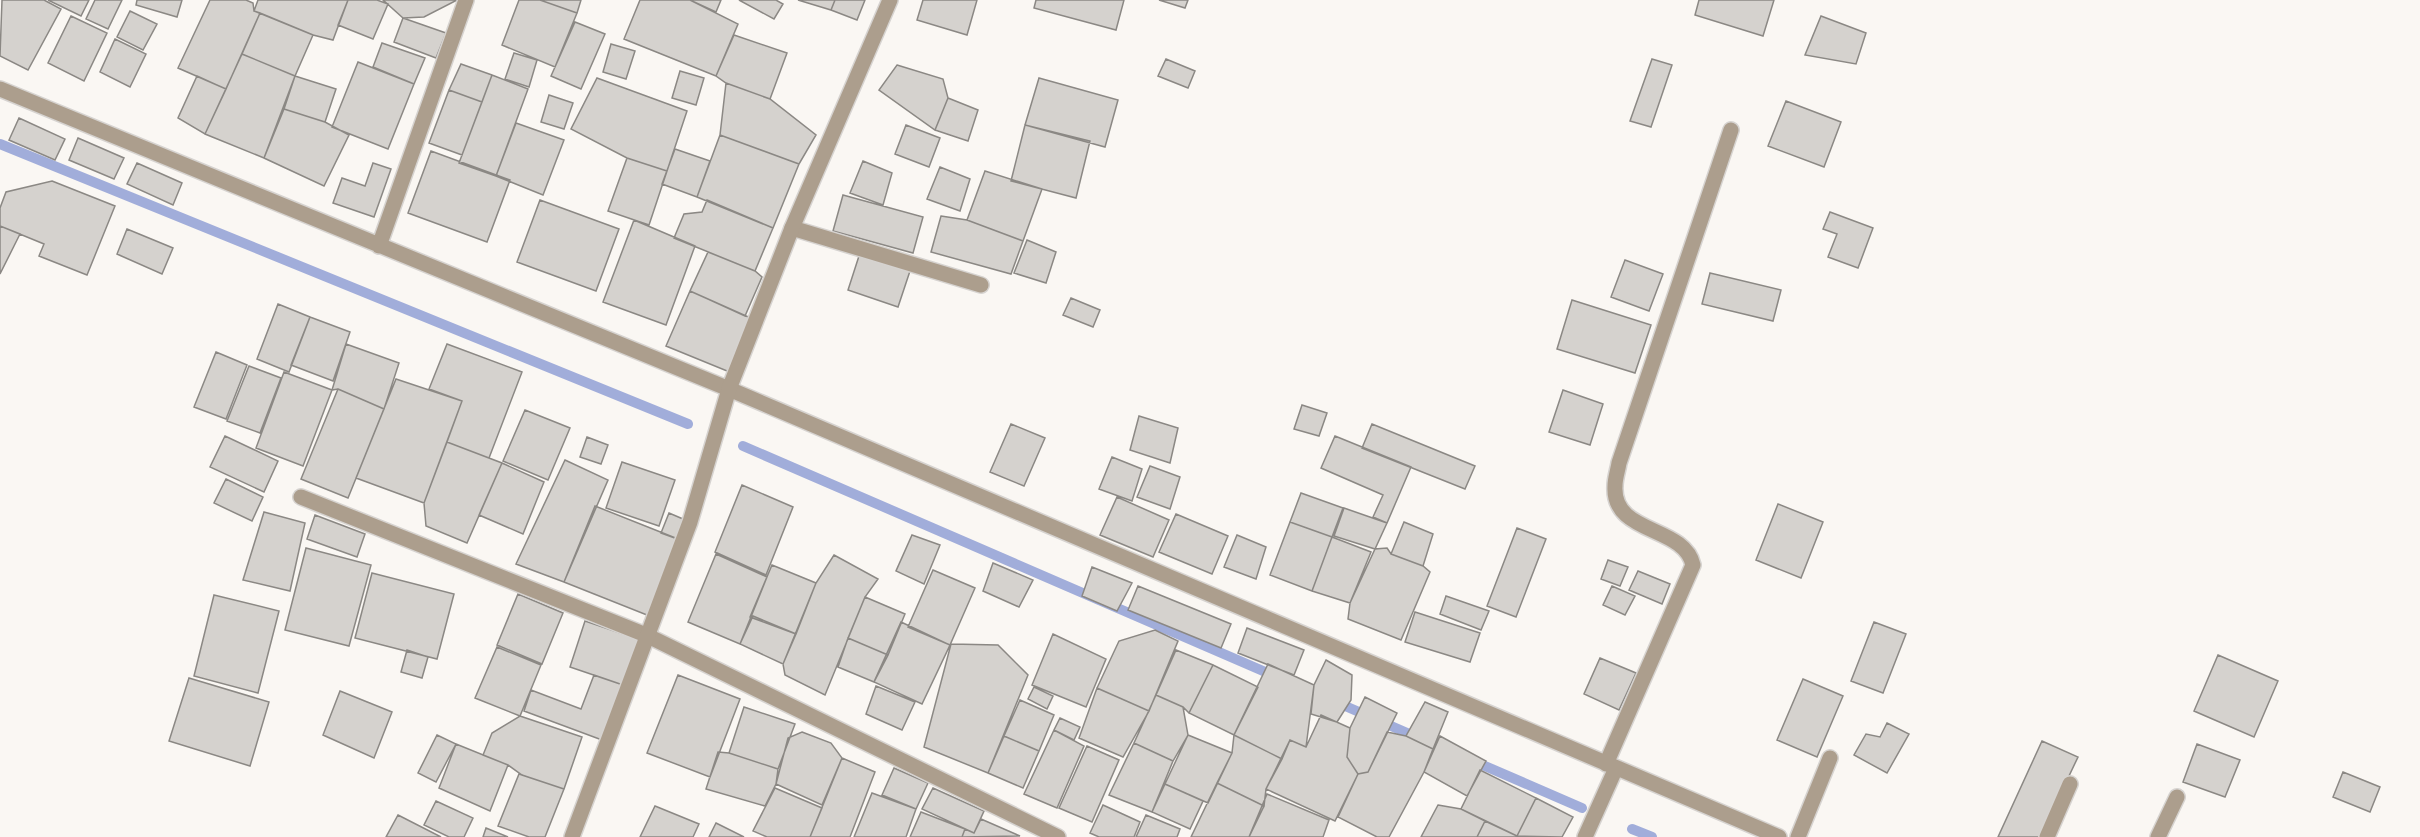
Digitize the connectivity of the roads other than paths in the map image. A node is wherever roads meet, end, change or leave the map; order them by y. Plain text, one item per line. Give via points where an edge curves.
1 (466, 0) edge
2 (890, 0) edge
3 (0, 89) edge
4 (1731, 130) dead end
5 (792, 228) junction
6 (379, 246) junction
7 (981, 285) dead end
8 (729, 388) junction
9 (301, 497) dead end
10 (646, 635) junction
11 (1830, 758) dead end
12 (1611, 766) junction
13 (2070, 784) dead end
14 (2176, 797) dead end
15 (572, 837) edge
16 (1058, 837) edge
17 (1585, 837) edge
18 (1779, 837) edge
19 (1798, 837) edge
20 (2047, 837) edge
21 (2158, 837) edge

1 - 6 street
2 - 5 street
3 - 6 street
4 - 12 street via 1619,463 1616,500 1623,512 1683,546 1691,554 1693,565
5 - 7 street
5 - 8 street
6 - 8 street
8 - 10 street via 690,522
8 - 12 street
9 - 10 street
10 - 15 street
10 - 16 street
11 - 19 street
12 - 17 street
12 - 18 street
13 - 20 street
14 - 21 street

